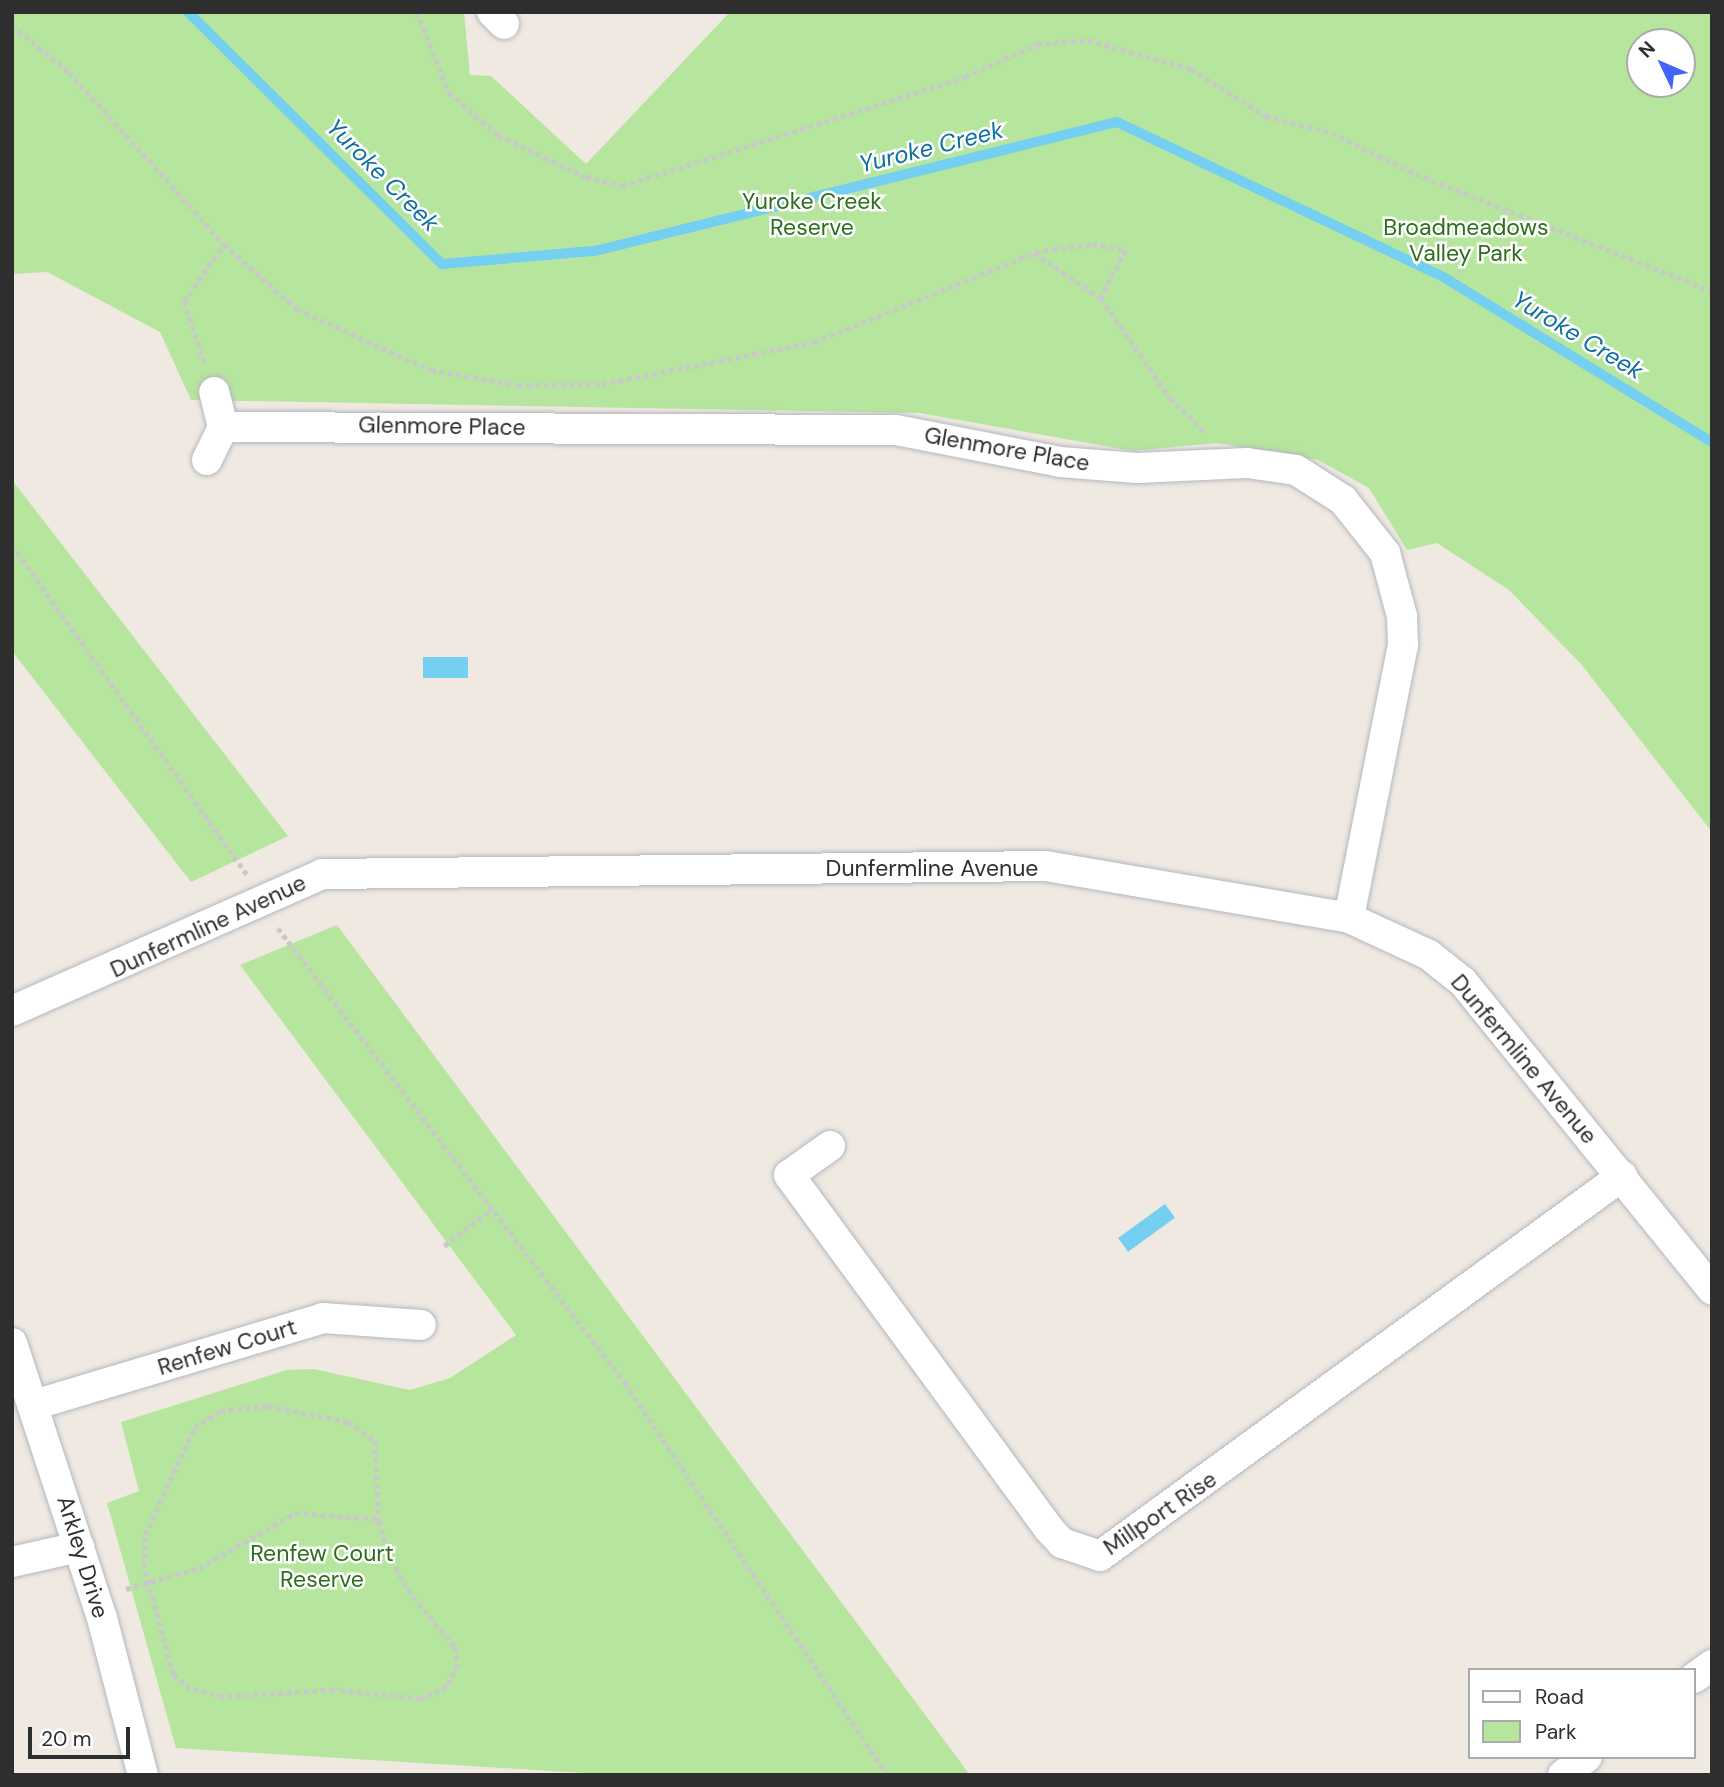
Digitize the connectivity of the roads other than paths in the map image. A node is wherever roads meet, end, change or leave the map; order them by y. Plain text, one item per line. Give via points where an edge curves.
1 (214, 392) road end
2 (223, 427) junction
3 (207, 460) dead end
4 (1349, 918) junction
5 (12, 1011) edge
6 (830, 1146) dead end
7 (1622, 1177) junction
8 (1712, 1290) edge
9 (421, 1325) dead end
10 (12, 1343) edge
11 (37, 1404) junction
12 (79, 1547) junction
13 (12, 1562) edge
14 (1712, 1665) edge
15 (1696, 1677) edge
16 (1584, 1759) edge
17 (143, 1775) edge
18 (1563, 1775) edge

1 - 2 street
2 - 3 street
2 - 4 street, Glenmore Place via 896,430 1060,462 1137,468 1224,464 1296,470 1343,500 1385,553 1402,645
4 - 5 street, Dunfermline Avenue via 1046,866 322,874
4 - 7 street, Dunfermline Avenue via 1429,955 1463,982
6 - 7 street, Millport Rise via 777,1177 1048,1528 1062,1543 1100,1556
7 - 8 street, Dunfermline Avenue
9 - 11 street, Renfew Court via 323,1318
10 - 11 street, Arkley Drive
11 - 12 street, Arkley Drive
12 - 13 street
12 - 17 street, Arkley Drive
14 - 15 street
16 - 18 street

